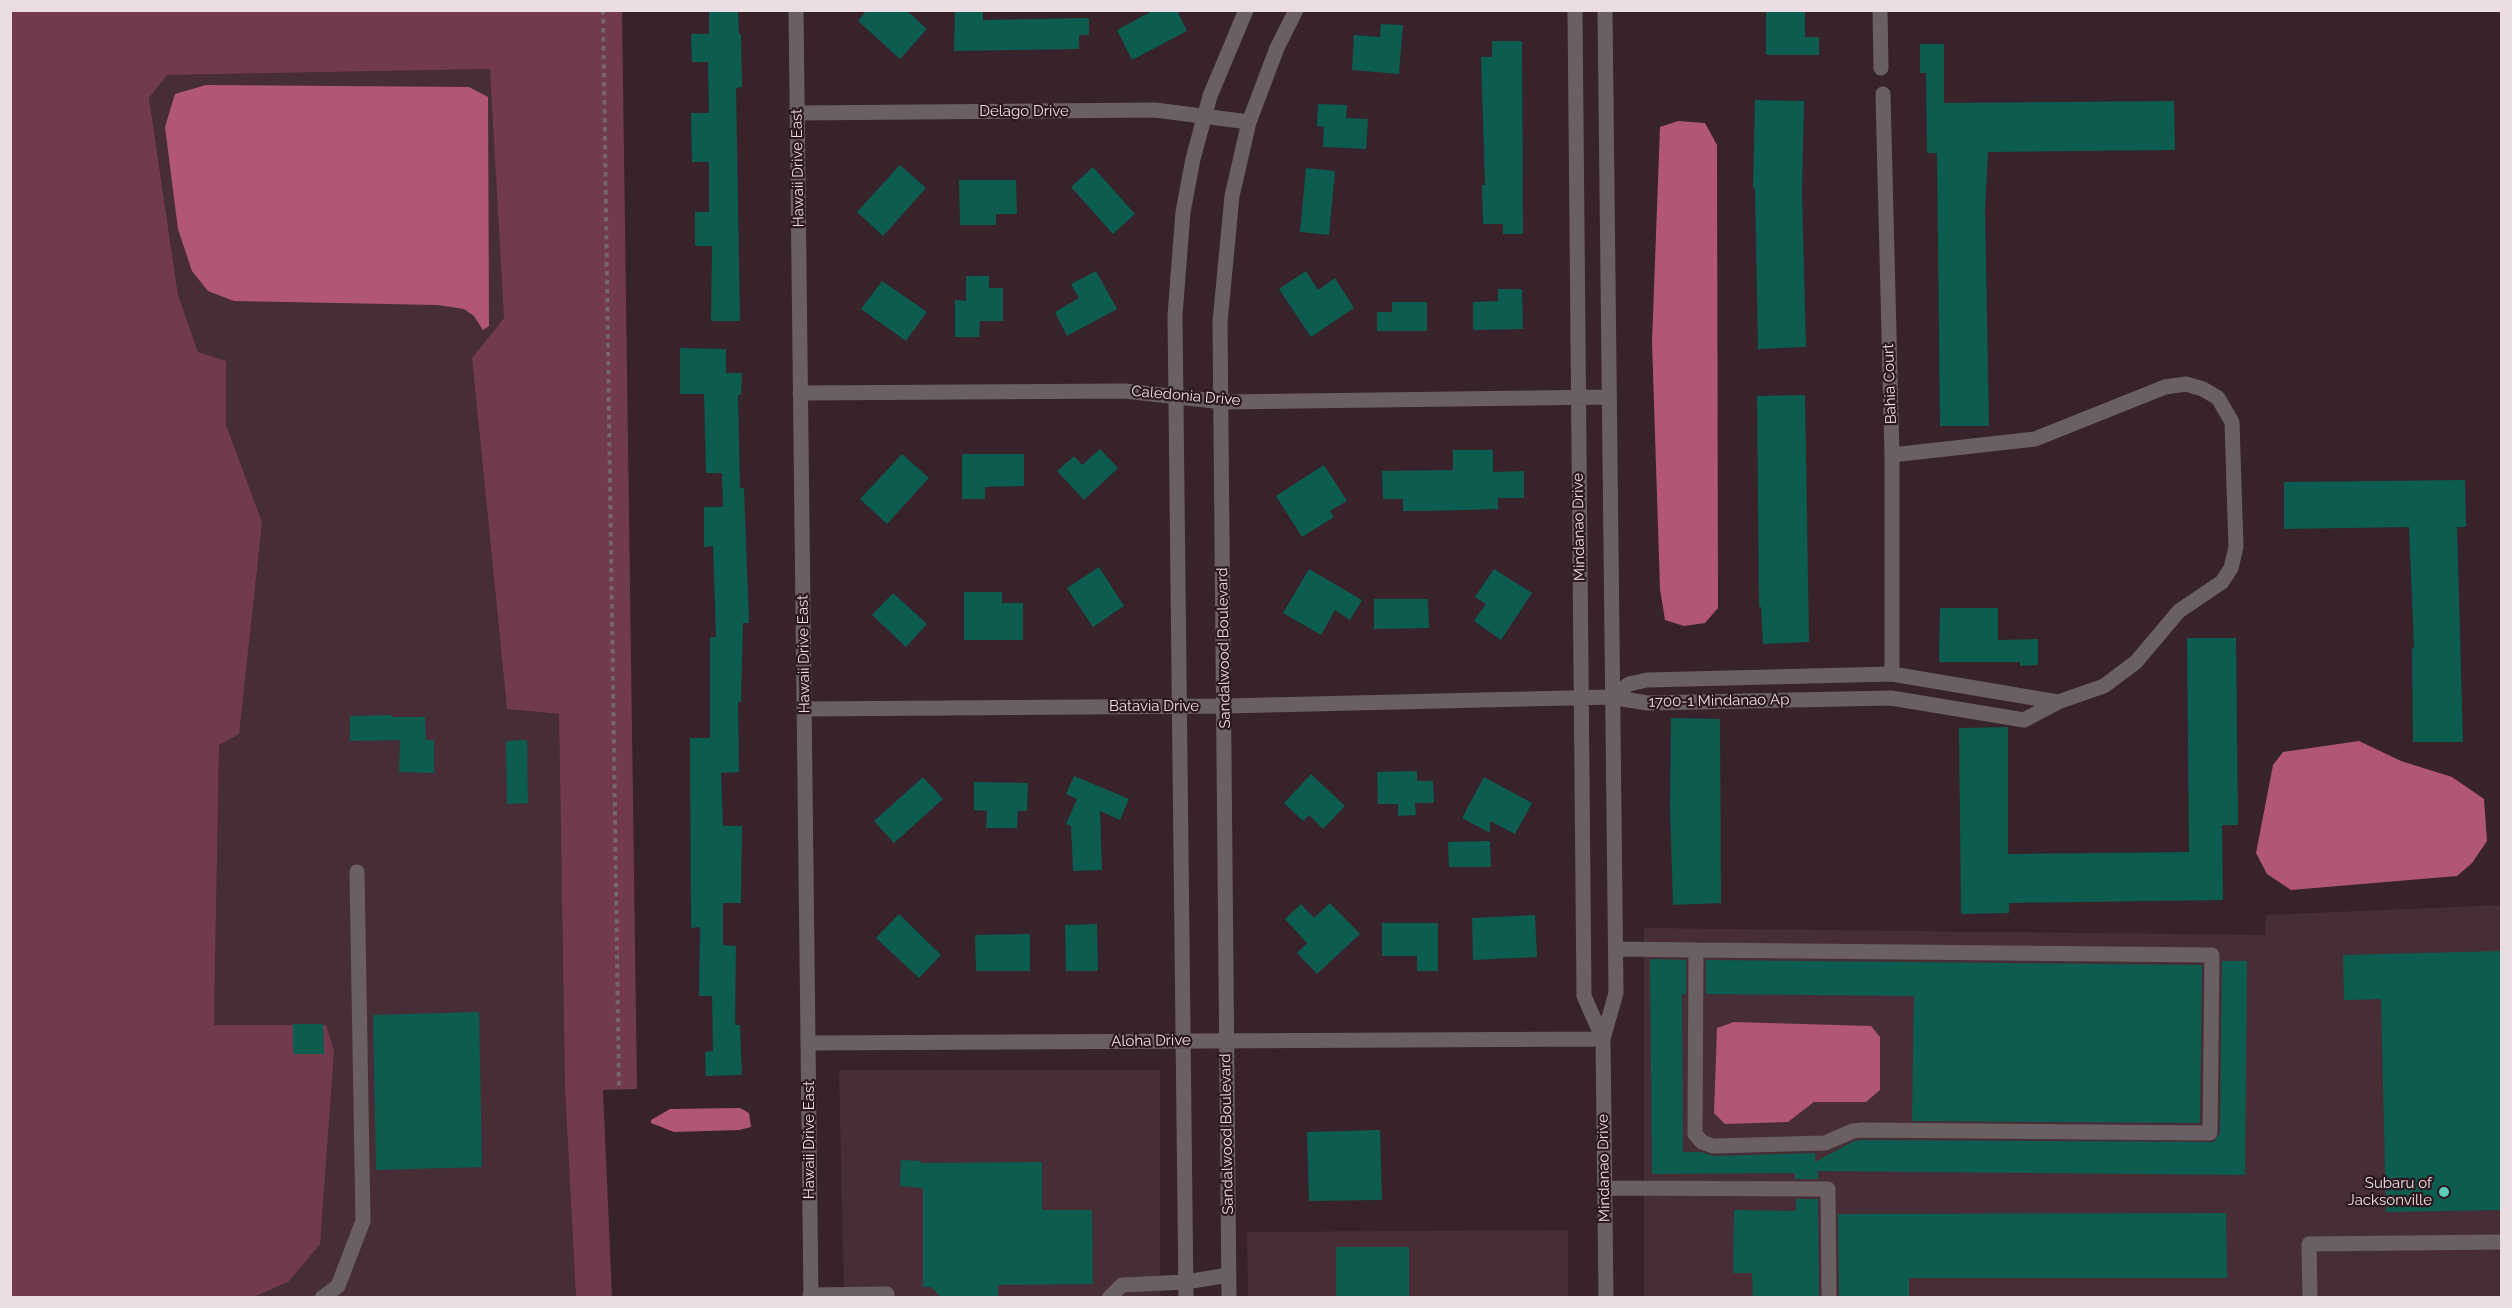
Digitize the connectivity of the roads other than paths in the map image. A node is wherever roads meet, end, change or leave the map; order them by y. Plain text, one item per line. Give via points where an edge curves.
1 (796, 10) edge
2 (1246, 10) edge
3 (1296, 10) edge
4 (1575, 10) edge
5 (1605, 10) edge
6 (1880, 10) edge
7 (1881, 68) dead end
8 (1883, 94) dead end
9 (798, 113) junction
10 (1205, 116) junction
11 (1248, 122) junction
12 (800, 393) junction
13 (1608, 396) junction
14 (1174, 397) junction
15 (1577, 397) junction
16 (1223, 402) junction
17 (1892, 455) junction
18 (1892, 674) junction
19 (1611, 697) junction
20 (1582, 698) junction
21 (2058, 702) junction
22 (1178, 706) junction
23 (1225, 706) junction
24 (805, 709) junction
25 (357, 872) dead end
26 (1616, 949) junction
27 (1696, 950) junction
28 (1603, 1039) junction
29 (1226, 1040) junction
30 (1182, 1041) junction
31 (808, 1043) junction
32 (1604, 1188) junction
33 (2502, 1242) edge
34 (1229, 1275) junction
35 (1186, 1290) edge
36 (810, 1296) edge
37 (322, 1298) edge
38 (887, 1298) edge
39 (1108, 1298) edge
40 (1229, 1298) edge
41 (1606, 1298) edge
42 (1829, 1298) edge
43 (2310, 1298) edge

1 - 9 street, Hawaii Drive East
2 - 10 street
3 - 11 street, Sandalwood Boulevard
4 - 15 street, Mindanao Drive
5 - 13 street, Mindanao Drive
6 - 7 street
8 - 17 street, Bahia Court
9 - 10 street, Delago Drive via 1155,110
9 - 12 street, Hawaii Drive East
10 - 11 street, Delago Drive
10 - 14 street via 1183,212 1178,257
11 - 16 street, Sandalwood Boulevard via 1232,196 1224,266 1220,322
12 - 14 street, Caledonia Drive via 1125,391
12 - 24 street, Hawaii Drive East
13 - 15 street, Caledonia Drive
13 - 19 street, Mindanao Drive
14 - 16 street, Caledonia Drive
14 - 22 street
15 - 16 street, Caledonia Drive
15 - 20 street, Mindanao Drive
16 - 23 street, Sandalwood Boulevard
17 - 18 street, Bahia Court
17 - 21 street, 1700-1 Mindanao Ap via 2035,439 2165,387 2186,384 2218,398 2232,422 2236,547 2231,568 2222,582 2179,611 2136,662 2104,686
18 - 19 street, 1700-1 Mindanao Ap via 1647,681 1629,684
18 - 21 street, 1700-1 Mindanao Ap
19 - 20 street, Batavia Drive
19 - 21 street, 1700-1 Mindanao Ap via 1647,703 1891,698 2024,720
19 - 26 street, Mindanao Drive
20 - 23 street, Batavia Drive
20 - 28 street, Mindanao Drive via 1584,996
22 - 23 street, Batavia Drive
22 - 24 street, Batavia Drive
22 - 30 street
23 - 29 street, Sandalwood Boulevard
24 - 31 street, Hawaii Drive East
25 - 37 street via 363,1221 338,1286
26 - 27 street
26 - 28 street, Mindanao Drive via 1616,993
27 - 27 street via 1695,1134 1713,1146 1826,1147 1862,1130 2210,1133 2212,955
28 - 29 street, Aloha Drive
28 - 32 street, Mindanao Drive
29 - 30 street, Aloha Drive
29 - 34 street, Sandalwood Boulevard
30 - 31 street, Aloha Drive
30 - 35 street
31 - 36 street, Hawaii Drive East
32 - 41 street, Mindanao Drive
32 - 42 street via 1828,1189
33 - 43 street via 2310,1244
34 - 35 street
34 - 40 street, Sandalwood Boulevard
35 - 39 street via 1122,1285
36 - 38 street via 887,1294

